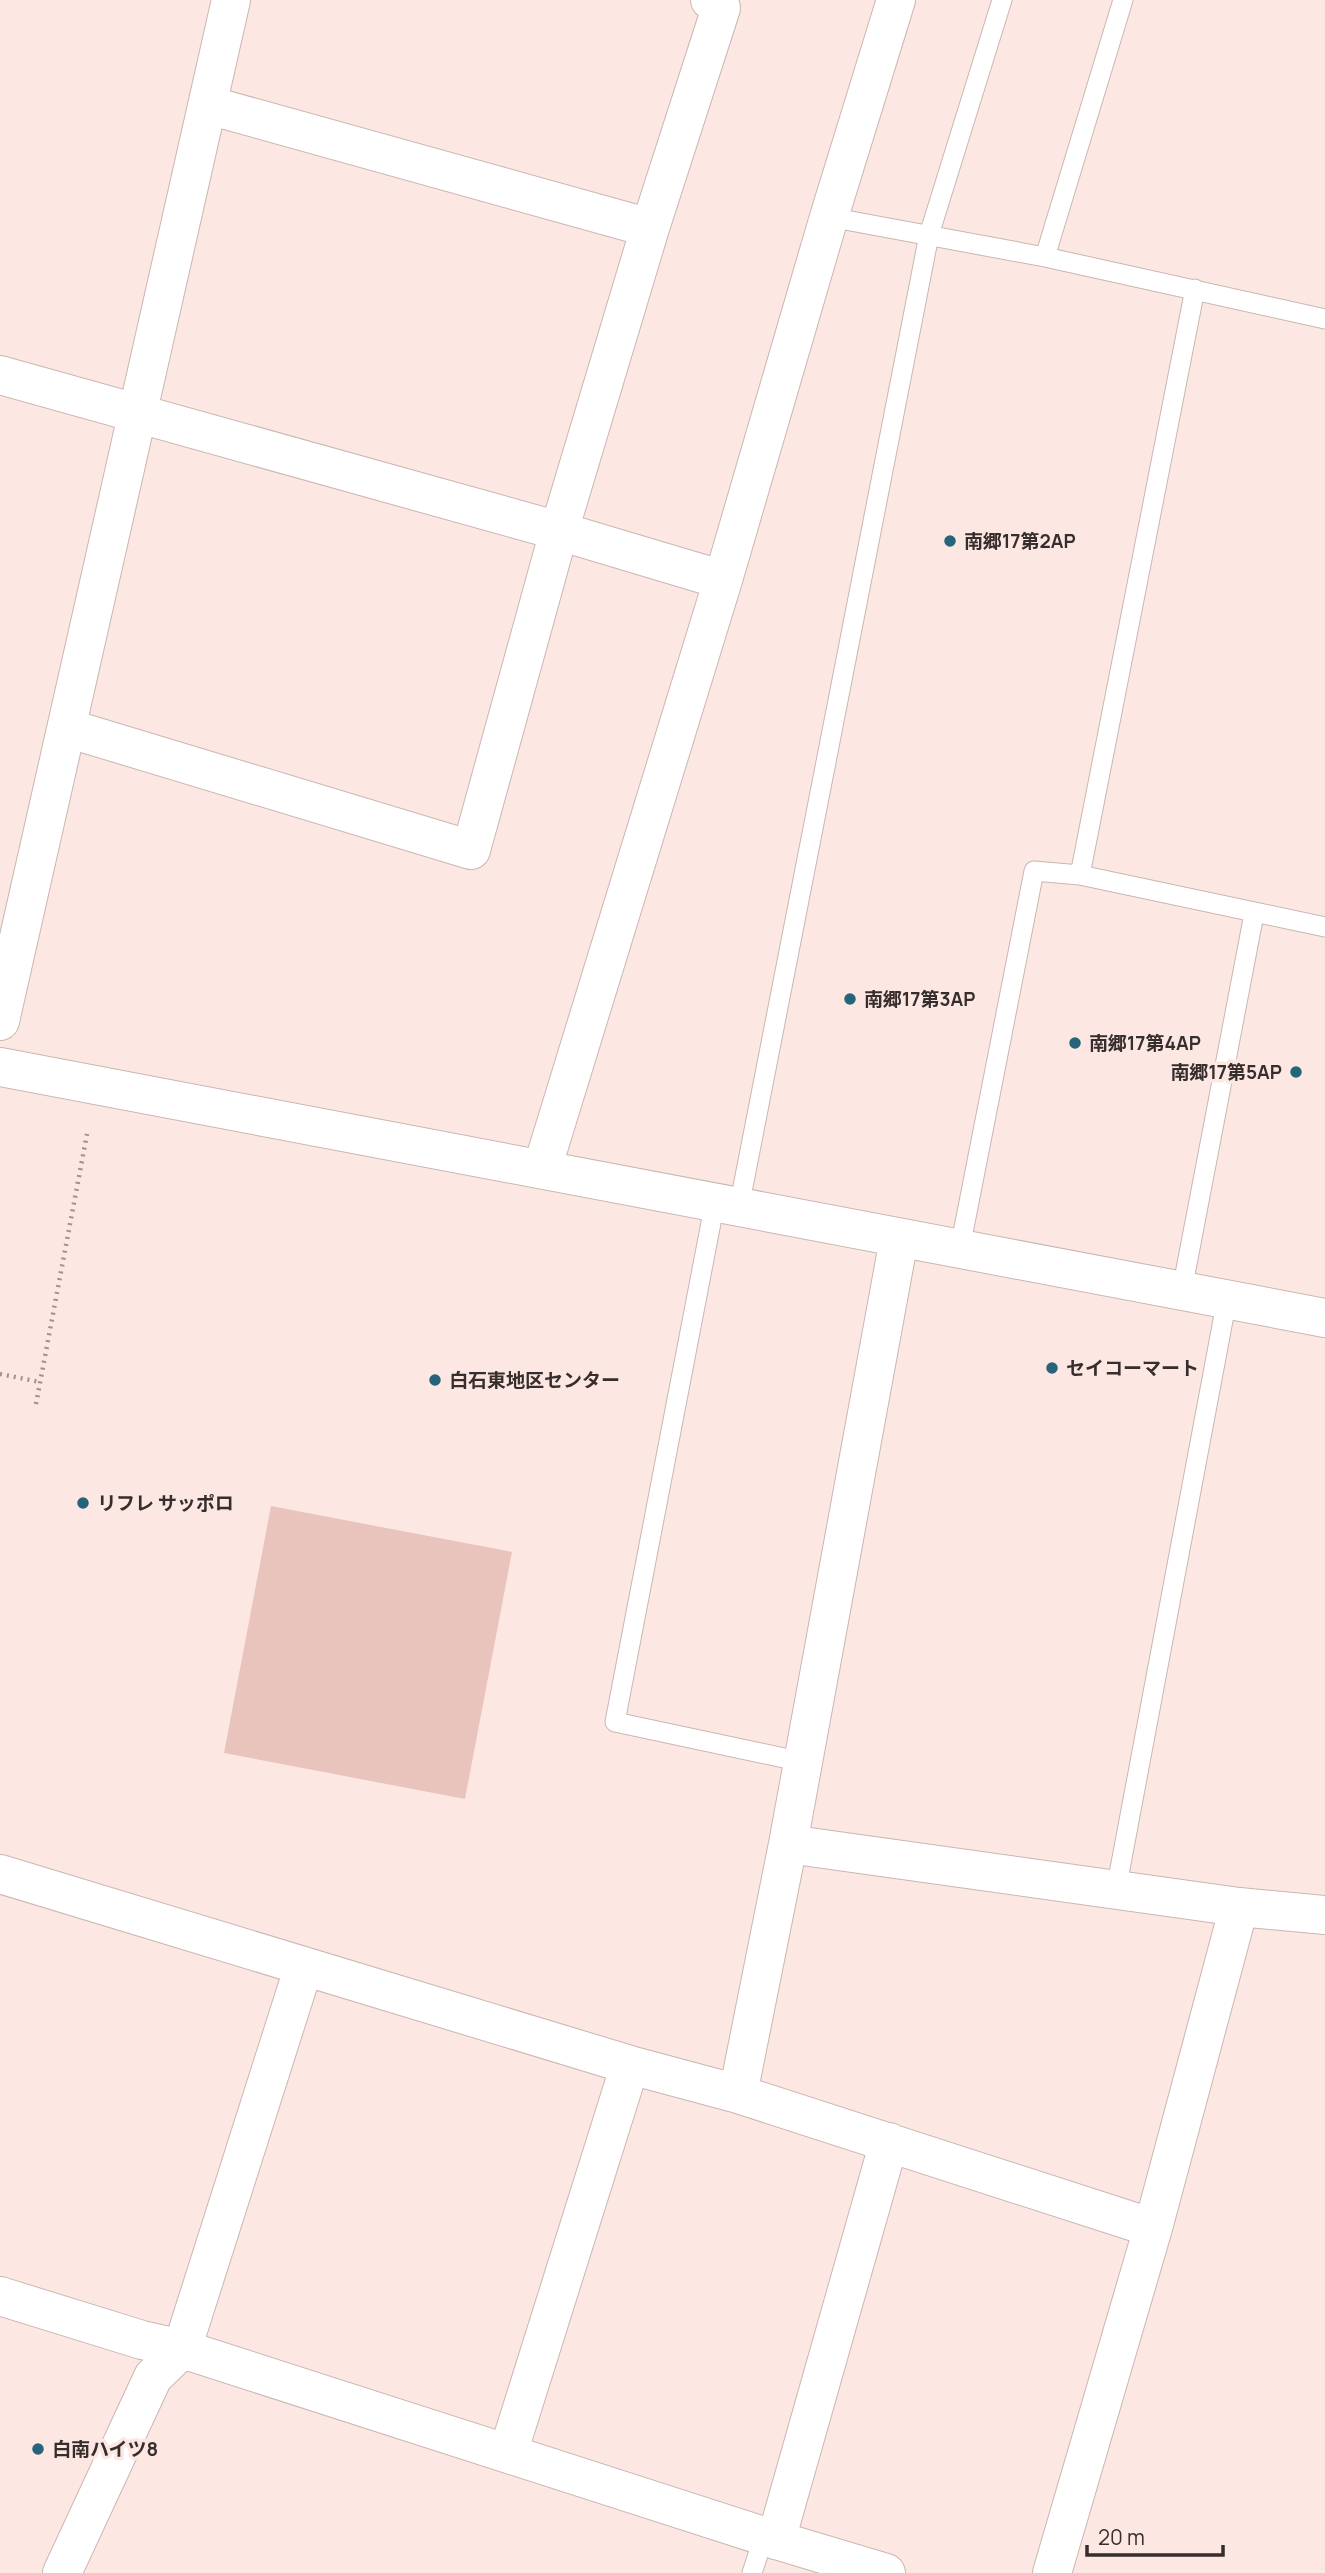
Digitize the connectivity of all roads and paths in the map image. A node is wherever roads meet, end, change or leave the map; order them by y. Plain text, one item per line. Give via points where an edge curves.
1 (231, 0) edge
2 (896, 0) edge
3 (1002, 0) edge
4 (1123, 0) edge
5 (718, 3) edge
6 (208, 105) junction
7 (829, 217) junction
8 (650, 228) junction
9 (929, 235) junction
10 (1045, 257) junction
11 (1195, 289) junction
12 (1325, 319) edge
13 (0, 375) edge
14 (136, 412) junction
15 (559, 531) junction
16 (723, 580) junction
17 (67, 728) junction
18 (1080, 875) junction
19 (1254, 914) junction
20 (1325, 927) edge
21 (0, 1021) edge
22 (0, 1067) edge
23 (87, 1134) dead end
24 (542, 1169) junction
25 (727, 1204) junction
26 (899, 1239) junction
27 (960, 1248) junction
28 (1182, 1290) junction
29 (1227, 1299) junction
30 (1325, 1318) edge
31 (0, 1374) edge
32 (40, 1382) junction
33 (36, 1404) dead end
34 (803, 1762) junction
35 (788, 1844) junction
36 (0, 1874) edge
37 (1116, 1889) junction
38 (1239, 1907) junction
39 (1325, 1915) edge
40 (304, 1966) junction
41 (630, 2065) junction
42 (738, 2094) junction
43 (889, 2142) junction
44 (1153, 2228) junction
45 (0, 2296) edge
46 (182, 2349) junction
47 (508, 2453) junction
48 (770, 2538) junction
49 (62, 2573) edge
50 (752, 2573) edge
51 (886, 2573) edge
52 (1052, 2573) edge

1 - 6 street
2 - 7 street
3 - 9 lane
4 - 10 lane
5 - 8 street
6 - 8 street
6 - 14 street
7 - 9 lane
7 - 16 street
8 - 15 street
9 - 10 lane
9 - 25 lane
10 - 11 lane
11 - 12 lane
11 - 18 lane
13 - 14 street
14 - 15 street
14 - 17 street
15 - 16 street
15 - 17 street via 471,850
16 - 24 street
17 - 21 street
18 - 19 lane
18 - 27 lane via 1034,871
19 - 20 lane
19 - 28 lane
22 - 24 street
23 - 32 path
24 - 25 street
25 - 26 street
25 - 34 lane via 615,1722
26 - 27 street
26 - 34 street
27 - 28 street
28 - 29 street
29 - 30 street
29 - 37 lane
31 - 32 path
32 - 33 path
34 - 35 street
35 - 37 street
35 - 42 street
36 - 40 street
37 - 38 street
38 - 39 street
38 - 44 street
40 - 41 street
40 - 46 street
41 - 42 street
41 - 47 street
42 - 43 street
43 - 44 street
43 - 48 street
44 - 52 street
45 - 46 street
46 - 47 street
46 - 49 street via 153,2377
47 - 48 street
48 - 50 lane
48 - 51 street

